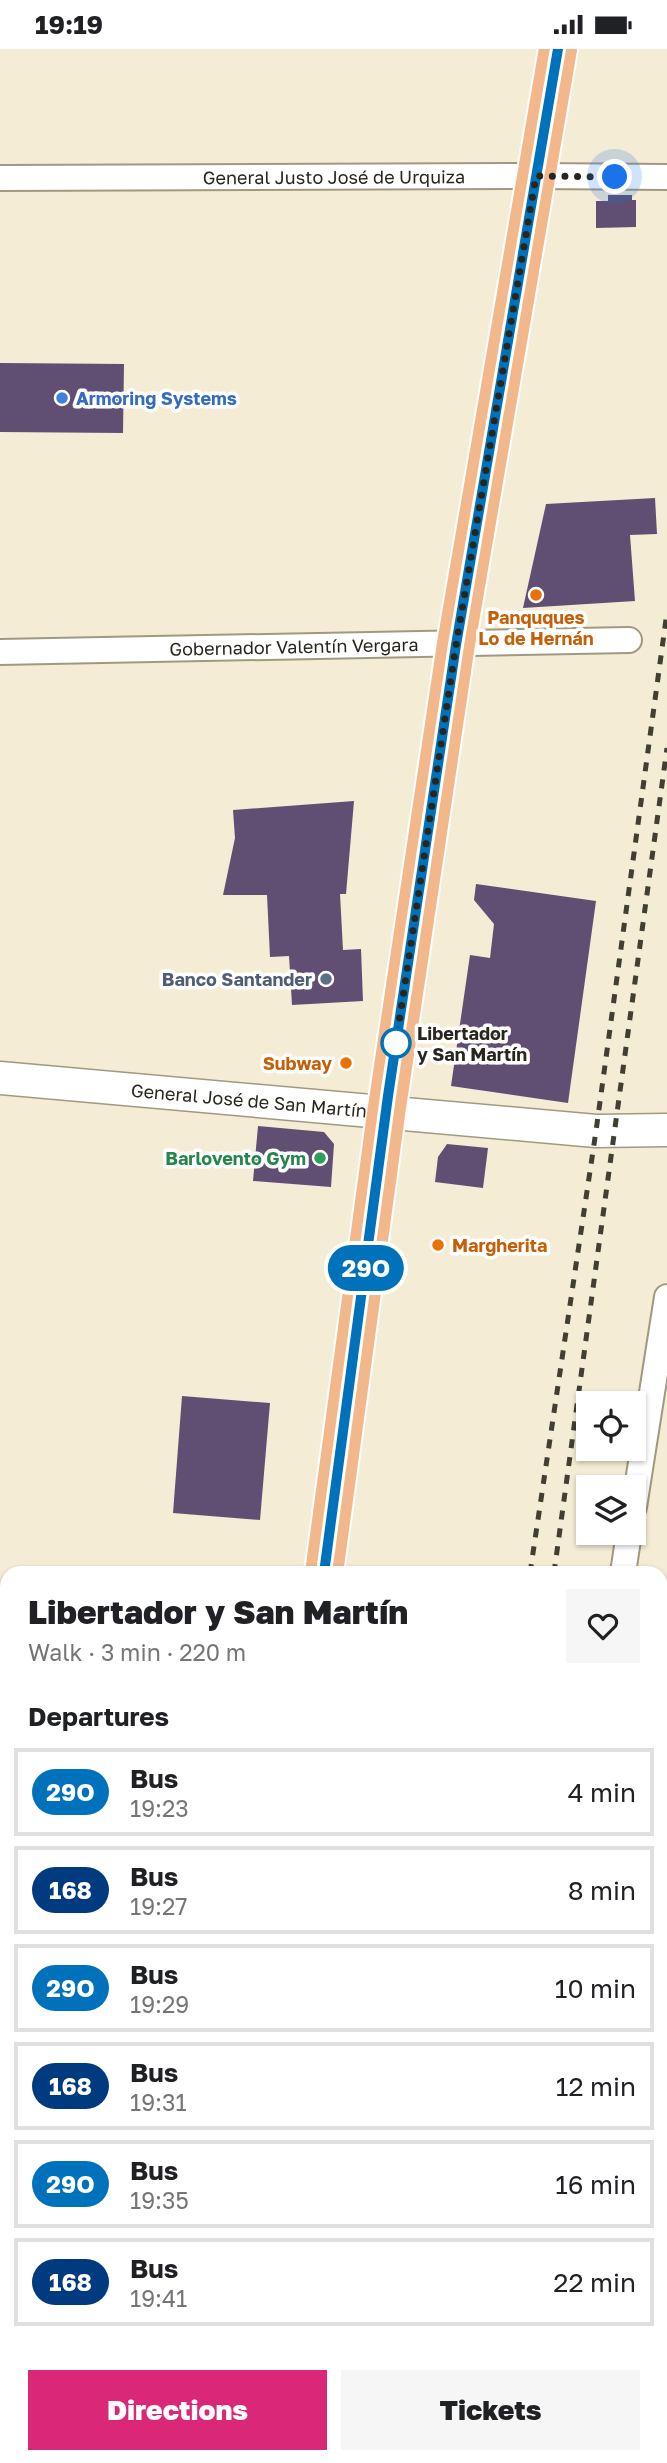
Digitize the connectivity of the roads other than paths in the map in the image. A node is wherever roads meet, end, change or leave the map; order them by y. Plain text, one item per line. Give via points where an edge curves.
1 (558, 49) edge
2 (536, 176) junction
3 (667, 177) edge
4 (0, 178) edge
5 (629, 640) dead end
6 (456, 645) junction
7 (0, 652) edge
8 (0, 1078) edge
9 (386, 1114) junction
10 (667, 1131) edge
11 (667, 1297) edge
12 (639, 1475) edge
13 (627, 1545) edge
14 (325, 1566) edge
15 (624, 1566) edge

1 - 2 main road
2 - 3 street, General Justo José de Urquiza
2 - 4 street, General Justo José de Urquiza
2 - 6 main road
5 - 6 street, Gobernador Valentín Vergara
6 - 7 street, Gobernador Valentín Vergara
6 - 9 main road
8 - 9 street, General José de San Martín
9 - 10 street, General José de San Martín via 596,1131
9 - 14 main road
11 - 12 street
13 - 15 street

